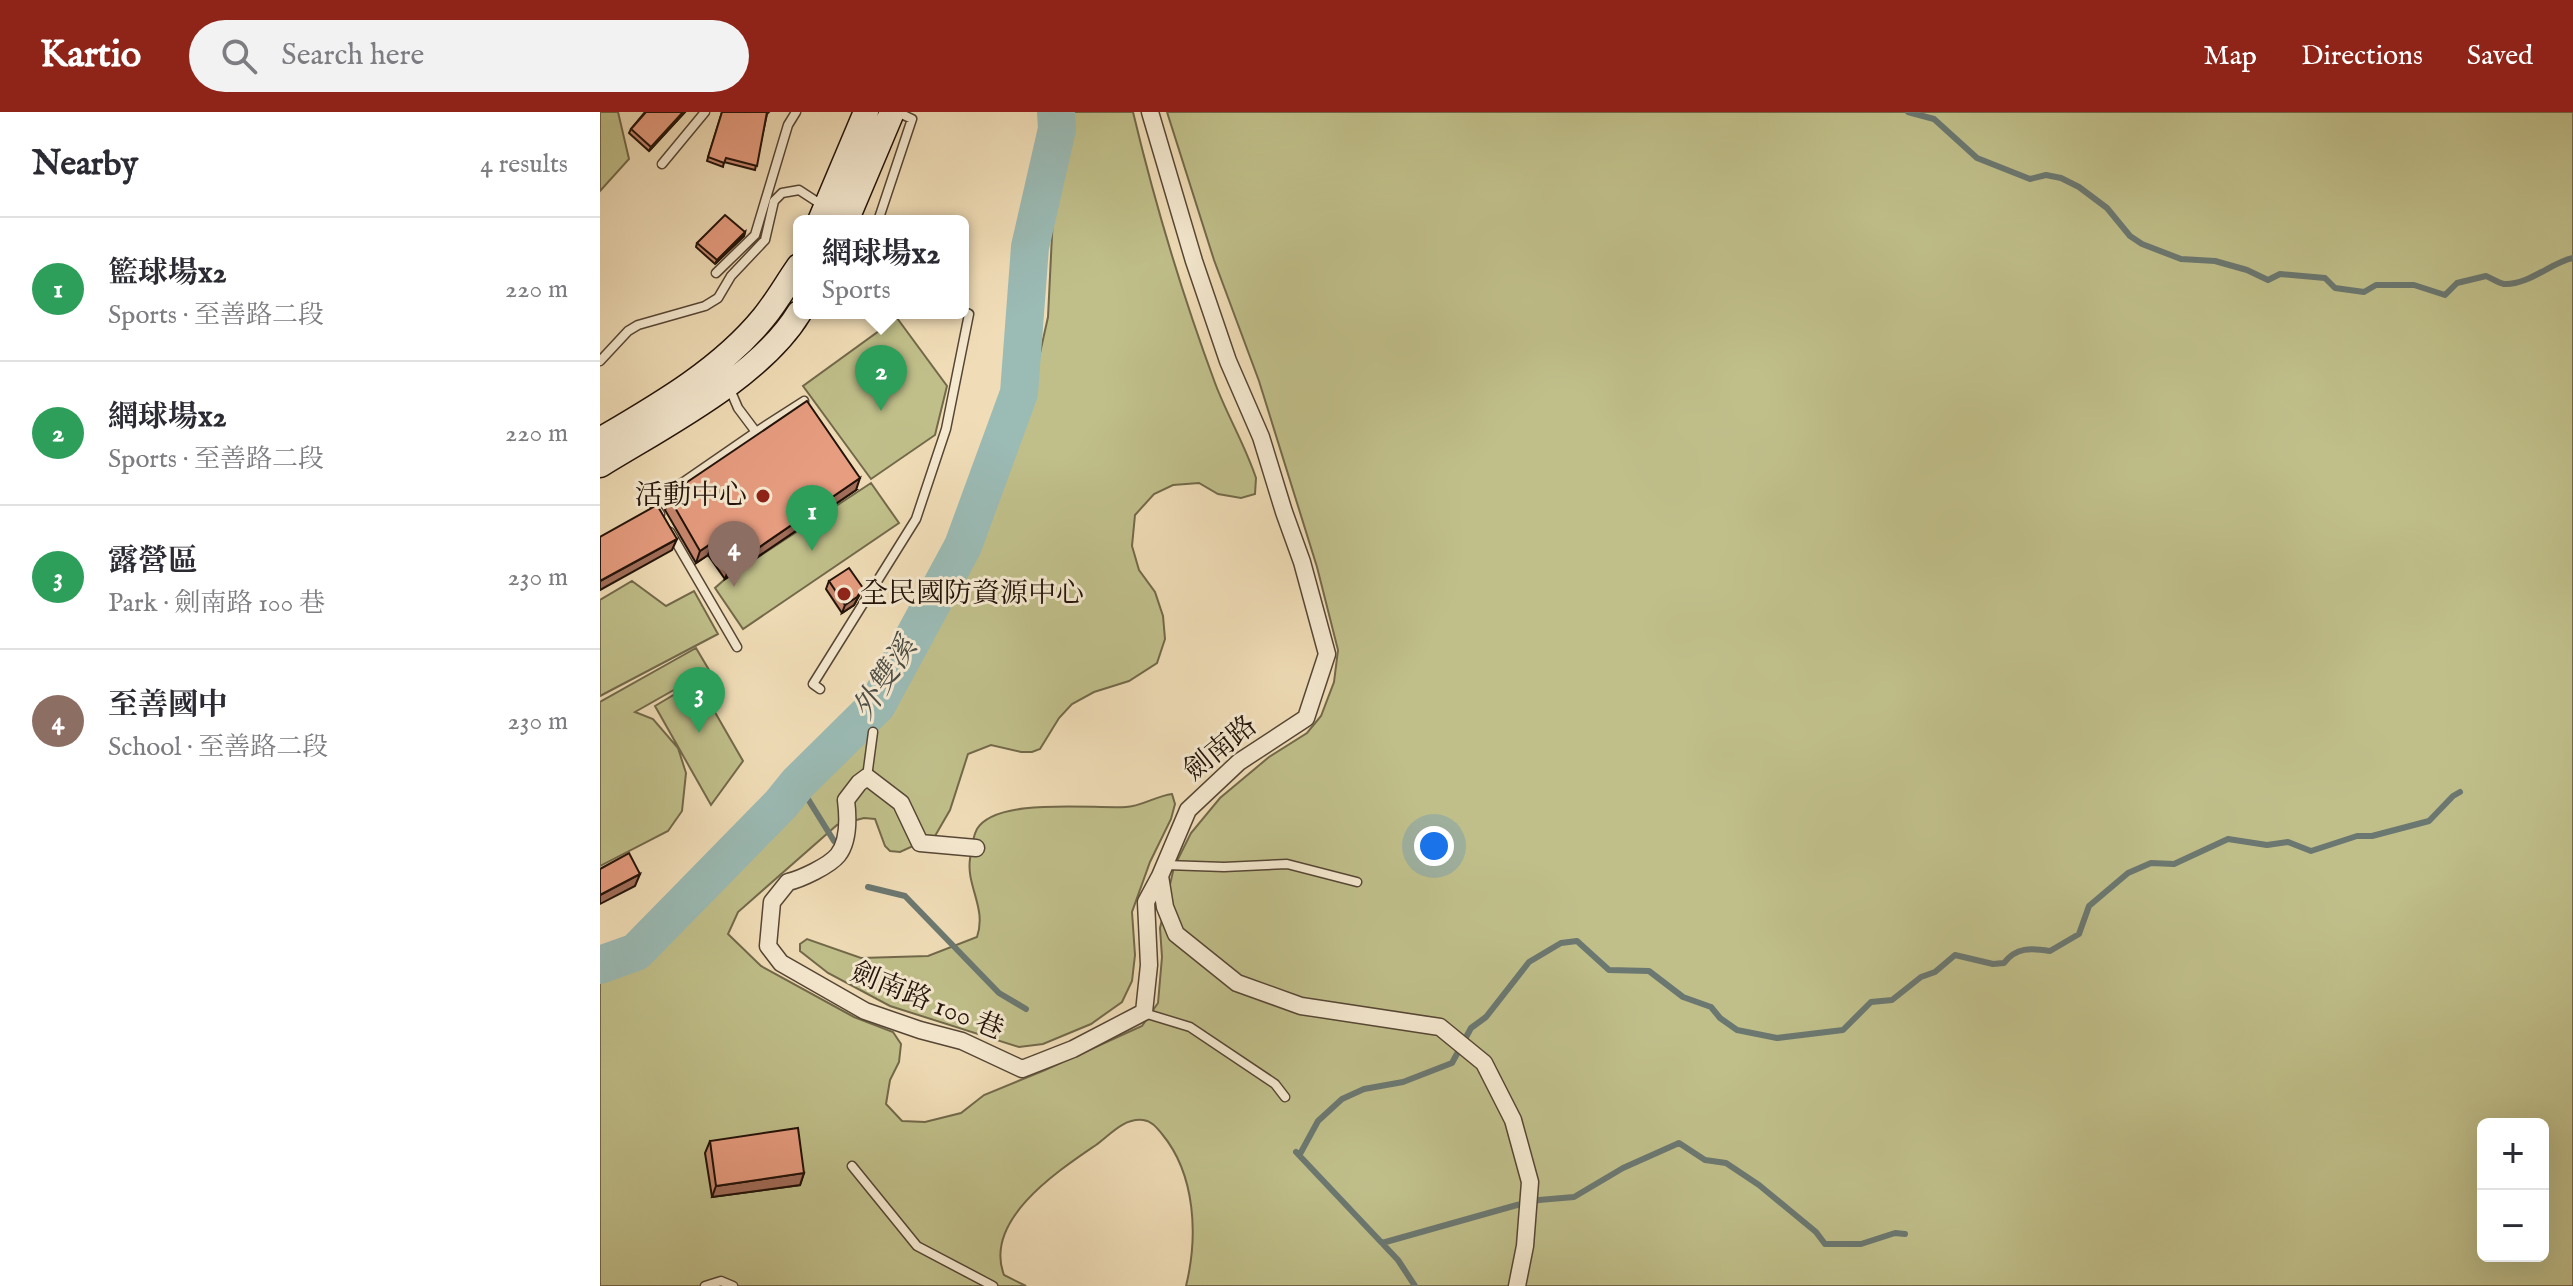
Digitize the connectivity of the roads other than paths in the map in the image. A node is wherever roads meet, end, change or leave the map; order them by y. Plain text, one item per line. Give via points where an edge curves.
1 (705, 112) edge
2 (796, 112) edge
3 (866, 112) edge
4 (894, 112) edge
5 (1150, 112) edge
6 (662, 164) dead end
7 (830, 215) edge
8 (831, 215) edge
9 (832, 215) edge
10 (880, 215) edge
11 (716, 273) dead end
12 (793, 275) edge
13 (794, 319) edge
14 (968, 319) edge
15 (600, 361) edge
16 (727, 383) junction
17 (804, 401) edge
18 (756, 432) junction
19 (600, 440) edge
20 (600, 465) edge
21 (737, 647) dead end
22 (820, 689) dead end
23 (873, 732) dead end
24 (867, 777) junction
25 (976, 848) dead end
26 (1162, 870) junction
27 (1357, 882) dead end
28 (1144, 1012) junction
29 (1285, 1097) dead end
30 (852, 1166) dead end
31 (705, 1286) edge
32 (733, 1286) edge
33 (993, 1286) edge
34 (1517, 1286) edge

1 - 6 lane
2 - 11 lane via 755,235
3 - 8 street
4 - 9 street
4 - 10 lane via 912,119
5 - 26 street, 劍南路 via 1194,261 1302,562 1327,654 1306,718 1239,762 1188,810
7 - 15 lane via 799,190 782,193 774,201 765,240 718,298 638,325
12 - 19 street via 730,353 659,406
13 - 16 street via 759,361
14 - 22 lane via 946,429 916,519 813,684
16 - 18 lane
16 - 20 street
17 - 18 lane
18 - 21 lane via 653,503
23 - 24 lane, 劍南路 100 巷
24 - 25 street via 901,803 920,843
24 - 28 street, 劍南路 100 巷 via 846,800 849,823 838,855 803,879 788,882 772,902 768,946 781,963 865,1011 962,1041 1022,1069
26 - 27 lane via 1287,864
26 - 28 street via 1146,902 1149,965
26 - 34 street via 1165,907 1176,934 1237,983 1301,1006 1440,1027 1484,1063 1513,1120 1530,1182
28 - 29 lane via 1190,1027 1275,1084
30 - 33 lane via 917,1246
31 - 32 lane via 721,1281

